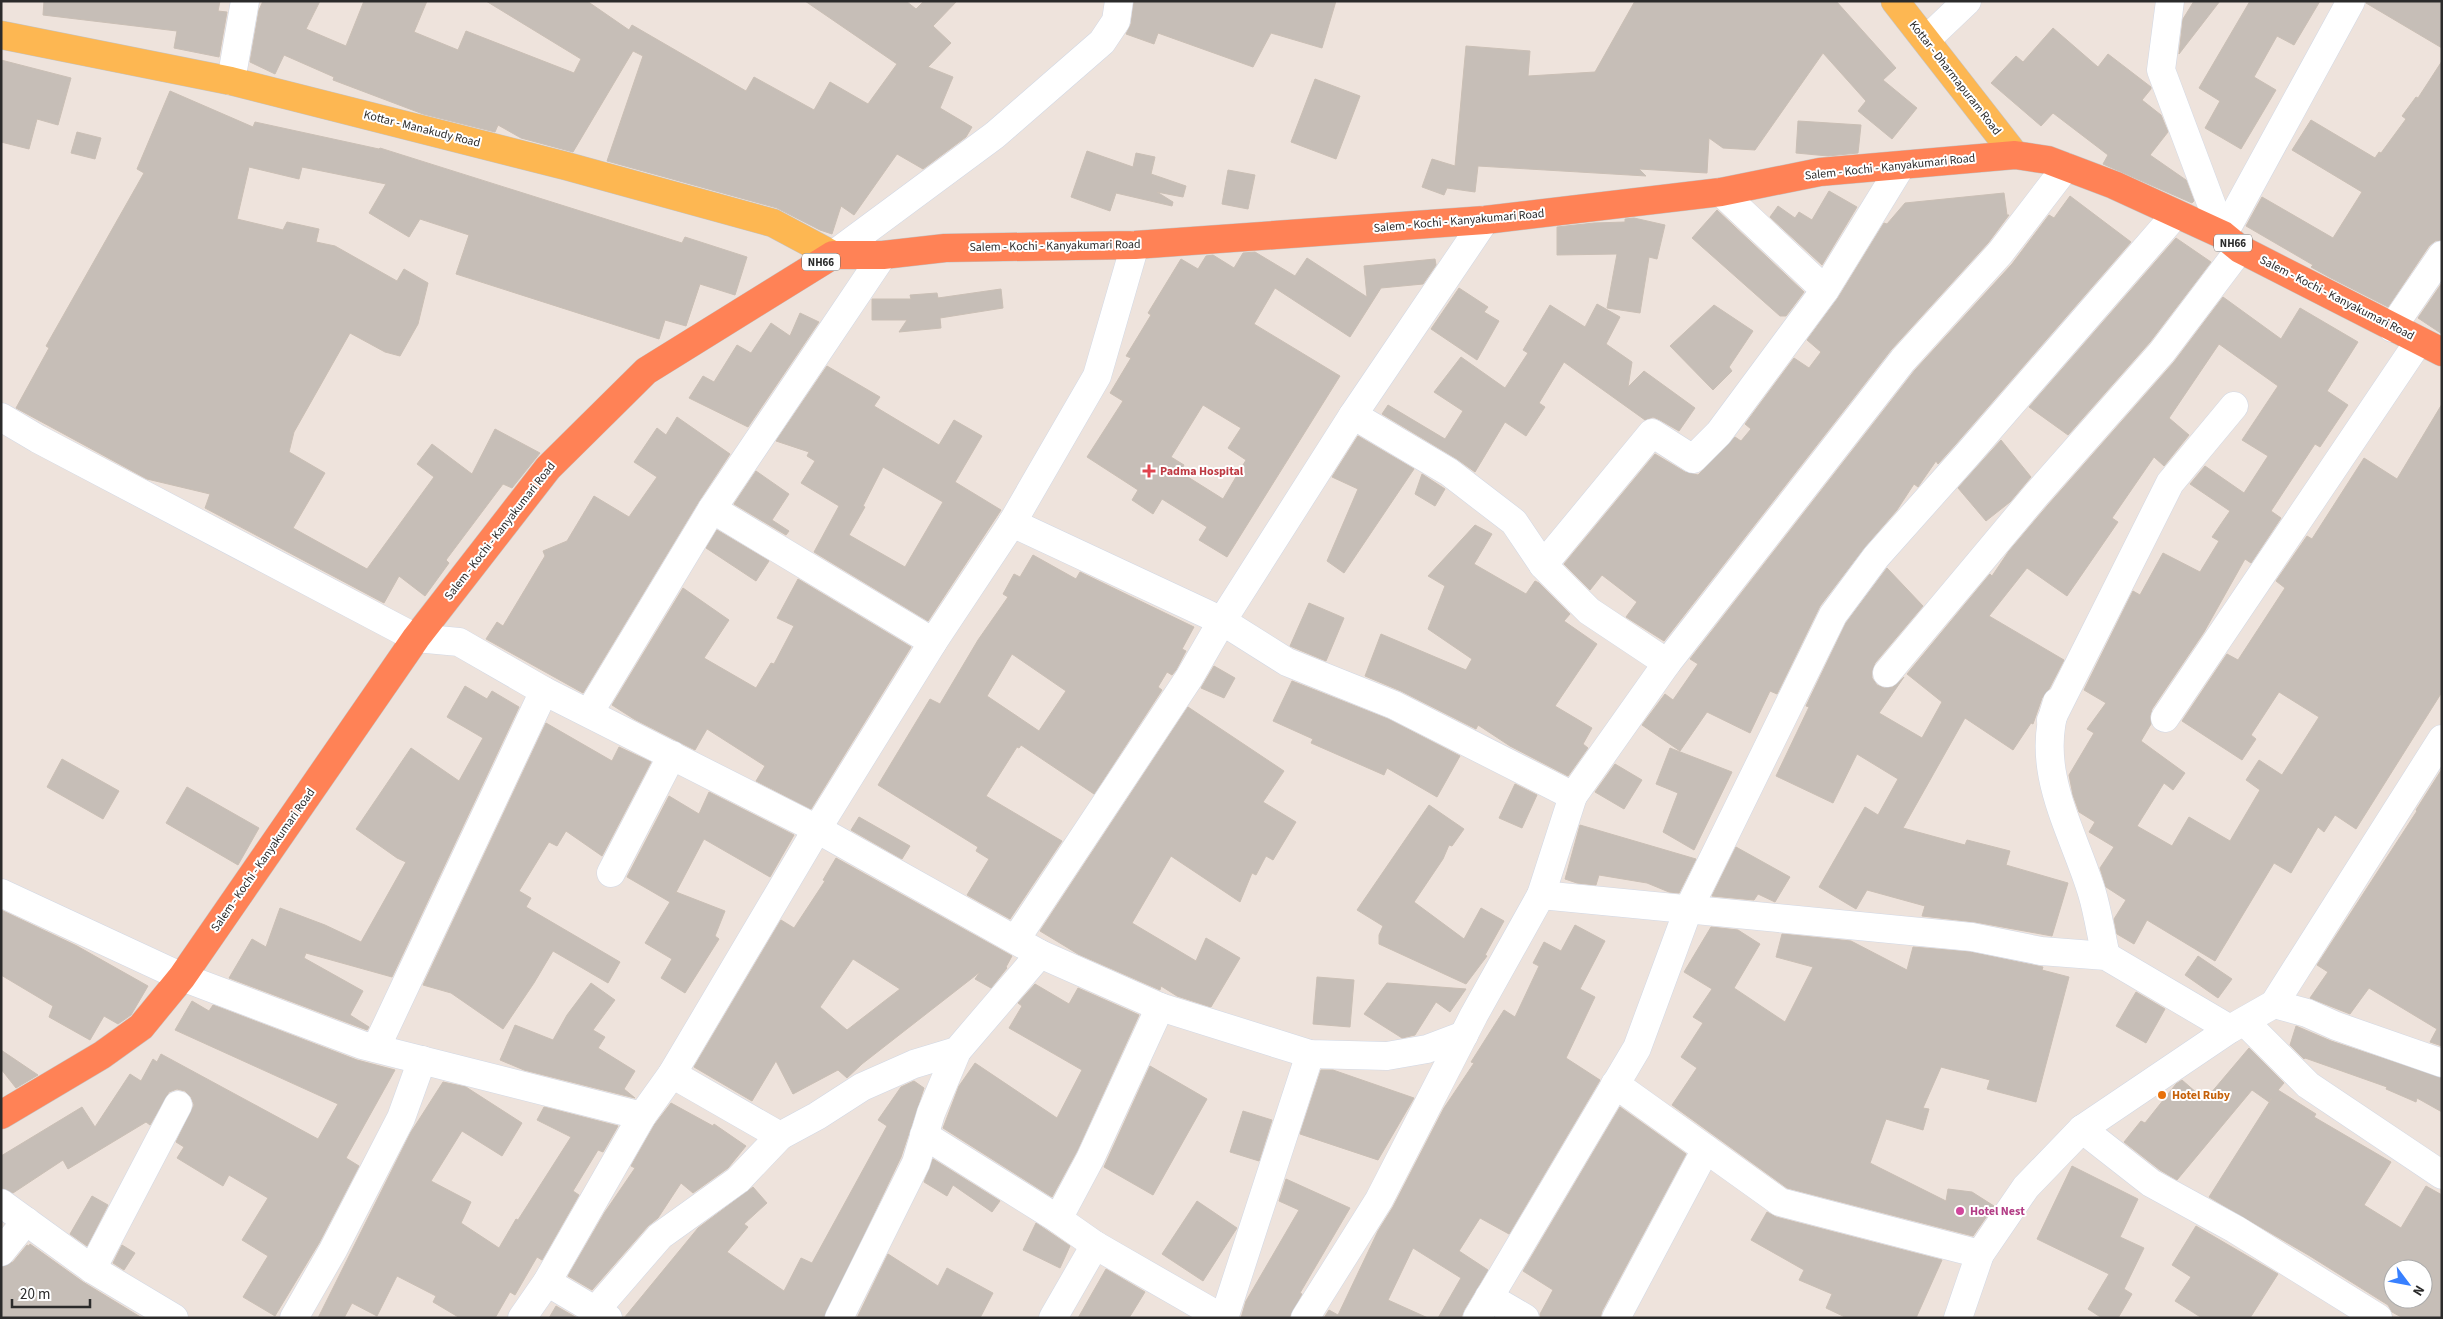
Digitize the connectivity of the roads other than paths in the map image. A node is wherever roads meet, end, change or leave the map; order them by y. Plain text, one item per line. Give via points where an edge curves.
1 (245, 1) edge
2 (1120, 1) edge
3 (1895, 1) edge
4 (1967, 1) edge
5 (2170, 1) edge
6 (2351, 1) edge
7 (1, 36) edge
8 (1926, 40) junction
9 (232, 82) junction
10 (2015, 154) junction
11 (1901, 166) junction
12 (2066, 167) junction
13 (1721, 192) junction
14 (2175, 215) junction
15 (1485, 220) junction
16 (2232, 242) junction
17 (1135, 245) junction
18 (833, 255) junction
19 (883, 255) junction
20 (2442, 255) edge
21 (1825, 290) junction
22 (2392, 328) junction
23 (2431, 346) edge
24 (2234, 406) dead end
25 (1353, 415) junction
26 (1, 418) edge
27 (712, 509) junction
28 (1012, 523) junction
29 (1543, 566) junction
30 (1222, 621) junction
31 (416, 638) junction
32 (933, 642) junction
33 (2071, 661) dead end
34 (1667, 663) junction
35 (1887, 673) dead end
36 (544, 691) junction
37 (589, 713) junction
38 (2165, 718) dead end
39 (2050, 720) junction
40 (2442, 739) edge
41 (672, 755) junction
42 (1572, 796) junction
43 (817, 829) junction
44 (611, 873) dead end
45 (1, 893) edge
46 (1541, 896) junction
47 (1688, 910) junction
48 (1016, 939) junction
49 (1040, 954) junction
50 (2106, 956) junction
51 (182, 977) junction
52 (2274, 1004) junction
53 (1160, 1007) junction
54 (2237, 1026) junction
55 (1464, 1035) junction
56 (376, 1048) junction
57 (957, 1051) junction
58 (1310, 1054) junction
59 (422, 1060) junction
60 (2442, 1063) edge
61 (672, 1074) junction
62 (1615, 1084) junction
63 (178, 1104) dead end
64 (1, 1115) edge
65 (642, 1116) junction
66 (2082, 1129) junction
67 (780, 1136) junction
68 (924, 1136) junction
69 (1706, 1149) junction
70 (2442, 1175) edge
71 (1, 1203) edge
72 (1058, 1219) junction
73 (26, 1221) junction
74 (1095, 1245) junction
75 (1, 1252) edge
76 (1980, 1254) junction
77 (92, 1269) junction
78 (547, 1282) junction
79 (1483, 1308) edge
80 (601, 1314) edge
81 (174, 1318) edge
82 (294, 1318) edge
83 (522, 1318) edge
84 (839, 1318) edge
85 (1053, 1318) edge
86 (1223, 1318) edge
87 (1305, 1318) edge
88 (1525, 1318) edge
89 (1616, 1318) edge
90 (1958, 1318) edge
91 (2378, 1318) edge

1 - 9 street
2 - 18 street via 1116,21 1102,42 995,135
3 - 8 main road, Kottar - Dharmapuram Road
4 - 8 street
5 - 16 street via 2161,70
6 - 16 street
7 - 9 main road, Kottar - Manakudy Road
8 - 10 main road, Kottar - Dharmapuram Road
9 - 18 main road, Kottar - Manakudy Road via 566,166 773,223
10 - 11 highway, Salem - Kochi - Kanyakumari Road / NH66
10 - 12 highway, Salem - Kochi - Kanyakumari Road / NH66
11 - 13 highway, Salem - Kochi - Kanyakumari Road / NH66 via 1820,172
11 - 21 street
12 - 14 highway, Salem - Kochi - Kanyakumari Road / NH66 via 2114,185
12 - 34 street via 2000,254 1903,360
13 - 15 highway, Salem - Kochi - Kanyakumari Road / NH66
13 - 21 street
14 - 16 highway, Salem - Kochi - Kanyakumari Road / NH66
14 - 47 street via 1876,557 1833,615
15 - 17 highway, Salem - Kochi - Kanyakumari Road / NH66
15 - 25 street
16 - 22 highway, Salem - Kochi - Kanyakumari Road / NH66
16 - 35 street via 2162,352 2036,495
17 - 19 highway, Salem - Kochi - Kanyakumari Road / NH66 via 945,248
17 - 28 street via 1097,376
18 - 19 highway, Salem - Kochi - Kanyakumari Road / NH66
18 - 31 highway, Salem - Kochi - Kanyakumari Road / NH66 via 646,371 548,468
19 - 27 street
20 - 22 street
21 - 29 street via 1719,433 1693,460 1652,434
22 - 23 highway, Salem - Kochi - Kanyakumari Road / NH66
23 - 38 street
24 - 39 street via 2170,483
25 - 29 street via 1449,472 1514,522
25 - 30 street
26 - 31 street
27 - 32 street
27 - 37 street
28 - 30 street
28 - 32 street
29 - 34 street via 1589,611
30 - 42 street via 1287,662 1394,705
30 - 48 street via 1189,678
31 - 36 street via 459,642
31 - 51 highway, Salem - Kochi - Kanyakumari Road / NH66
32 - 43 street
33 - 39 street
34 - 42 street
36 - 37 street
36 - 56 street
37 - 41 street
39 - 50 street via 2049,761 2067,828 2092,893
40 - 52 street
41 - 43 street
41 - 44 street
42 - 46 street
43 - 48 street
43 - 61 street
45 - 51 street
46 - 47 street
46 - 55 street
47 - 50 street via 1972,937 2041,951
47 - 62 street via 1637,1048
48 - 49 street
49 - 53 street
49 - 57 street
50 - 54 street
51 - 56 street
51 - 64 highway, Salem - Kochi - Kanyakumari Road / NH66 via 141,1027 102,1055
52 - 54 street
52 - 60 street via 2308,1013
53 - 58 street
53 - 72 street via 1090,1159
54 - 66 street
54 - 70 street via 2308,1085
55 - 58 street via 1427,1049 1387,1056
55 - 87 street via 1379,1200
56 - 59 street
57 - 67 street via 914,1064 862,1087
57 - 68 street
58 - 86 street
59 - 65 street
59 - 82 street via 401,1118
61 - 65 street
61 - 67 street
62 - 69 street
62 - 79 street
63 - 77 street
65 - 78 street
66 - 76 street via 2026,1187
66 - 91 street via 2152,1183 2235,1229
67 - 80 street via 738,1180 660,1236
68 - 72 street
68 - 84 street via 916,1162
69 - 76 street via 1780,1202
69 - 89 street
71 - 73 street
72 - 74 street
73 - 75 street
73 - 77 street
74 - 85 street
74 - 86 street
76 - 90 street
77 - 81 street
78 - 80 street
78 - 83 street
79 - 88 street

